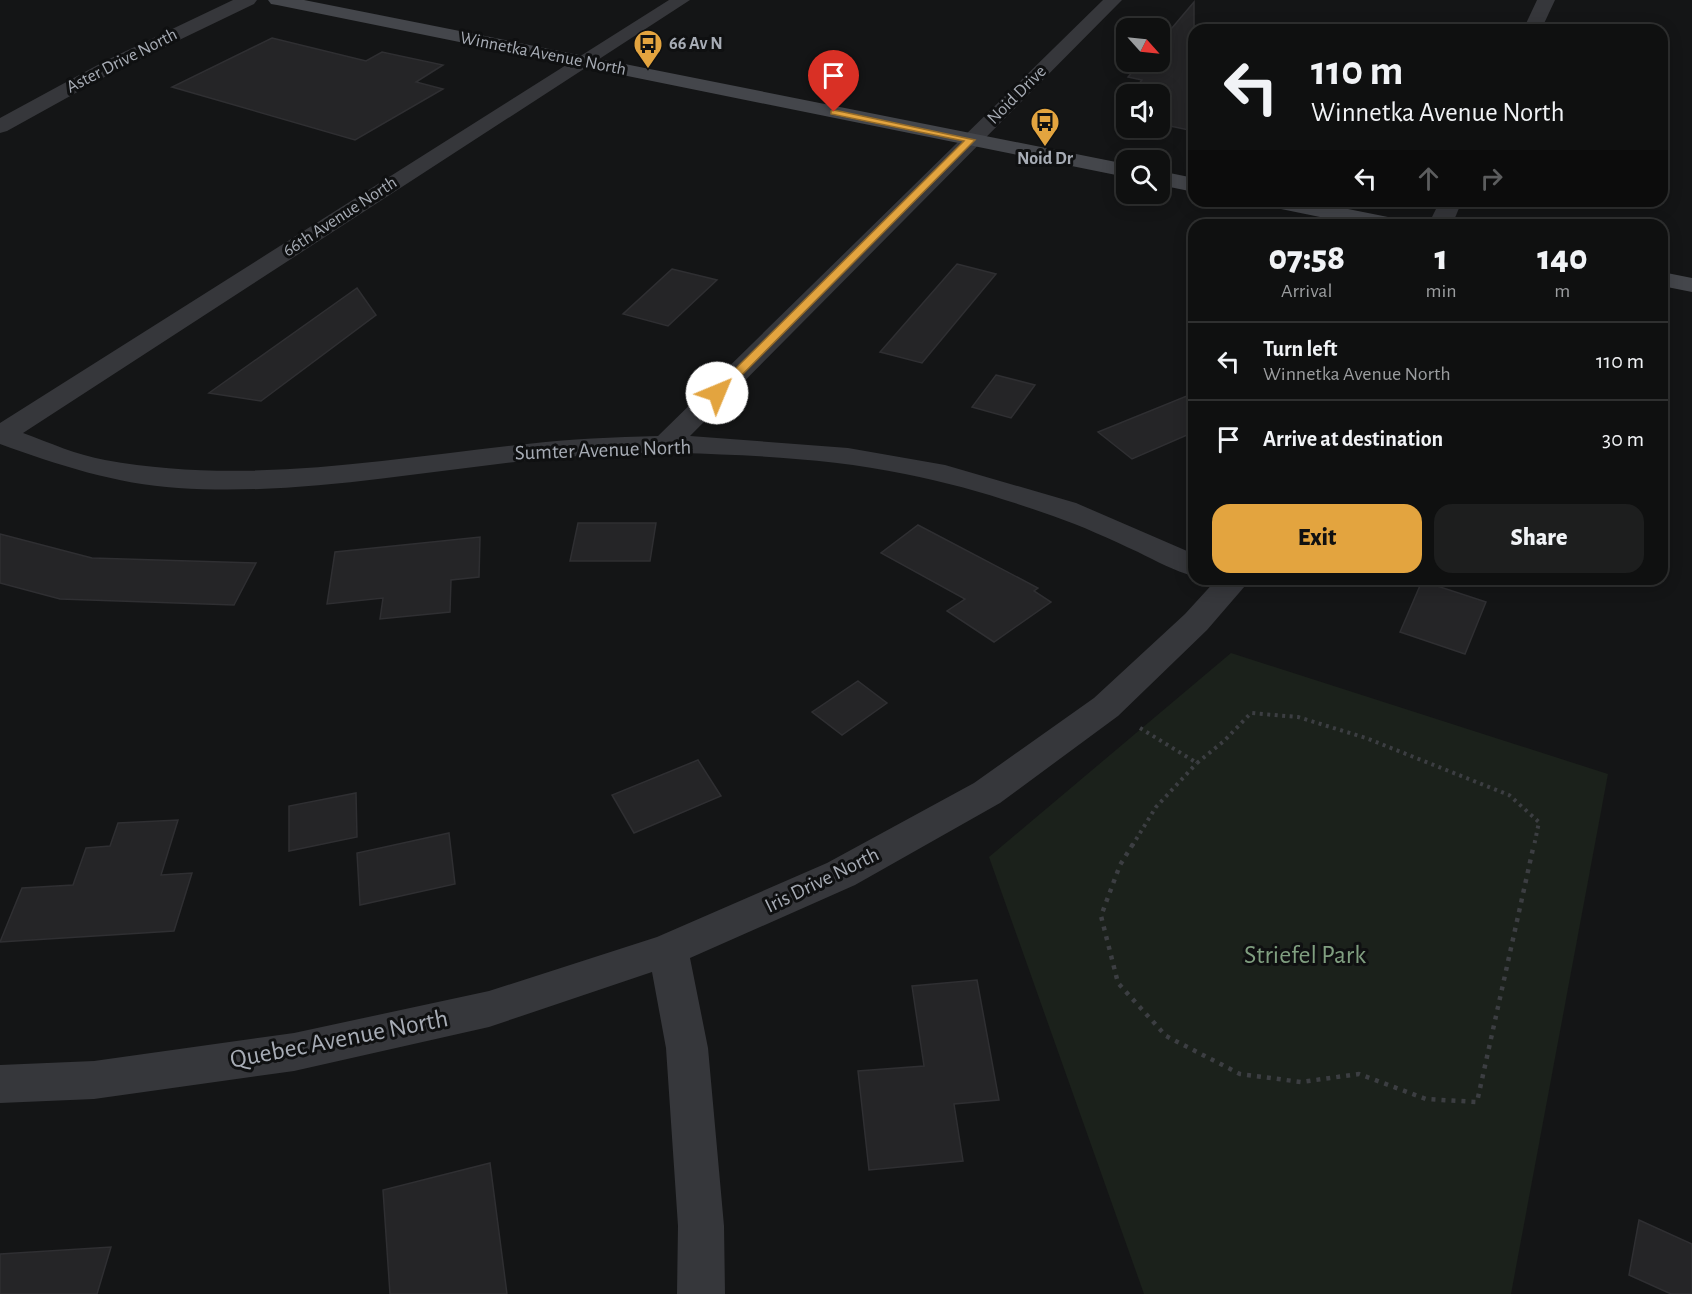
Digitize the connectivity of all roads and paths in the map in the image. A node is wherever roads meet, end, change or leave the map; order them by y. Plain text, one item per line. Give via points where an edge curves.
1 (248, 0) edge
2 (277, 0) edge
3 (681, 0) edge
4 (1113, 0) edge
5 (1546, 0) edge
6 (1535, 24) edge
7 (584, 62) junction
8 (0, 127) edge
9 (971, 140) junction
10 (1116, 169) edge
11 (1170, 180) edge
12 (1188, 184) edge
13 (1304, 207) edge
14 (1363, 219) edge
15 (1668, 280) edge
16 (1692, 285) edge
17 (0, 434) edge
18 (666, 444) junction
19 (1188, 563) edge
20 (1226, 585) edge
21 (1106, 707) junction
22 (1197, 763) junction
23 (668, 950) junction
24 (0, 1084) edge
25 (701, 1294) edge

1 - 8 street, Aster Drive North via 112,64
2 - 7 street, Winnetka Avenue North
3 - 7 street, 66th Avenue North
4 - 9 street, Noid Drive
5 - 6 street
7 - 9 street, Winnetka Avenue North
7 - 17 street, 66th Avenue North
9 - 10 street, Winnetka Avenue North
9 - 18 street, Noid Drive
11 - 12 street
13 - 14 street
15 - 16 street
17 - 18 street, Sumter Avenue North via 103,469 179,479 261,482 345,476 537,451
18 - 19 street, Sumter Avenue North via 823,453 904,465 984,484 1068,511
20 - 21 street, Iris Drive North via 1196,622
21 - 22 path
21 - 23 street, Iris Drive North via 987,793 841,874
22 - 22 path via 1156,807 1120,865 1101,916 1118,983 1166,1036 1240,1074 1301,1082 1359,1074 1426,1099 1477,1102 1539,822 1509,795 1366,738 1298,717 1251,713
23 - 24 street, Quebec Avenue North via 489,1009 294,1052 94,1080
23 - 25 street via 687,1048 701,1226

